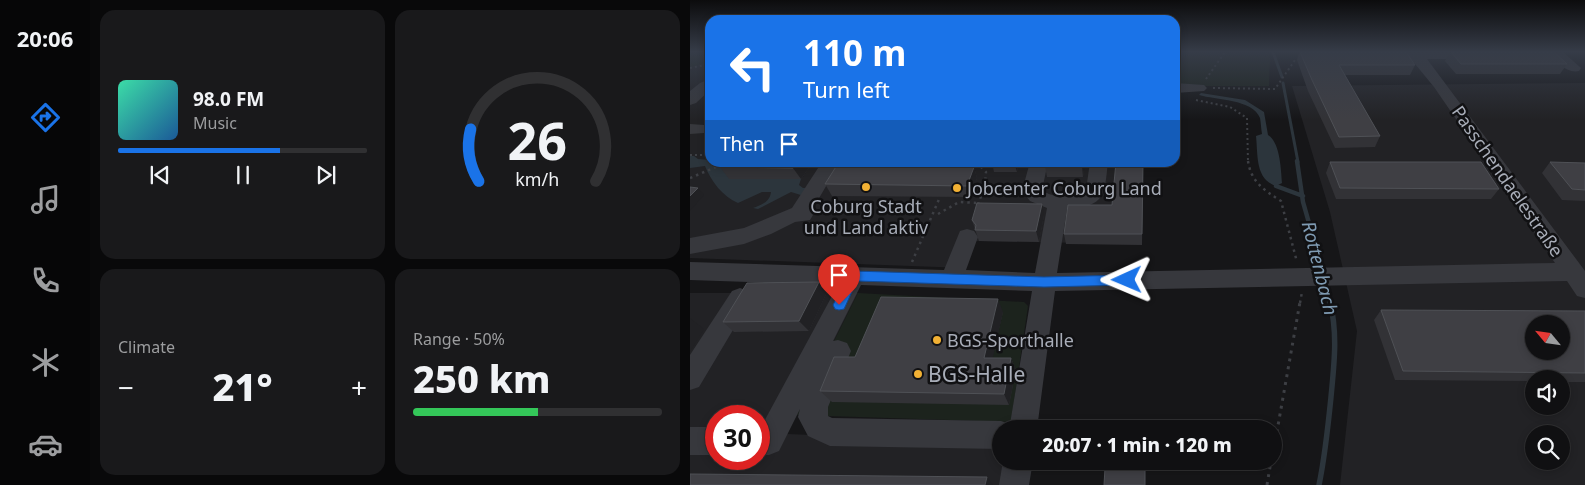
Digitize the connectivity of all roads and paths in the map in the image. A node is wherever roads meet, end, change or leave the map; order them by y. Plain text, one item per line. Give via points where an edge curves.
1 (1209, 75) edge
2 (1285, 75) edge
3 (1431, 75) edge
4 (690, 86) edge
5 (1180, 88) edge
6 (1199, 88) junction
7 (1180, 90) edge
8 (690, 100) edge
9 (705, 154) edge
10 (690, 155) edge
11 (717, 167) edge
12 (982, 167) edge
13 (1038, 167) edge
14 (1098, 167) edge
15 (827, 169) dead end
16 (690, 178) edge
17 (940, 197) edge
18 (1058, 202) junction
19 (978, 204) junction
20 (938, 214) dead end
21 (967, 237) joint
22 (690, 246) edge
23 (690, 271) edge
24 (756, 273) junction
25 (854, 276) junction
26 (906, 277) junction
27 (1301, 277) junction
28 (952, 279) junction
29 (1044, 282) junction
30 (1580, 283) edge
31 (838, 351) dead end
32 (690, 378) edge
33 (1024, 420) edge
34 (1279, 420) edge
35 (992, 435) edge
36 (770, 439) edge
37 (690, 441) edge
38 (705, 441) edge
39 (1016, 470) edge
40 (1270, 470) edge
41 (1014, 485) edge
42 (1267, 485) edge

1 - 6 path
2 - 6 path via 1275,89
3 - 30 street, Passchendaelestraße
4 - 8 street via 705,86
5 - 6 street
7 - 27 path via 1193,99 1236,110 1247,118 1247,160 1251,175 1261,188 1281,201
9 - 10 path
11 - 16 path
12 - 19 path via 987,176
13 - 18 street via 1032,192 1044,202
14 - 18 street via 1095,193 1078,202
15 - 22 street via 804,204 803,214 788,216 752,234
17 - 26 path
18 - 29 street
19 - 20 path via 960,202
19 - 21 path
21 - 28 street
23 - 24 street
24 - 25 street
24 - 32 street
25 - 26 street
25 - 36 street
26 - 28 street
27 - 29 street
27 - 30 street
27 - 34 path via 1302,293
28 - 29 street
29 - 33 street
31 - 35 street via 814,407 812,417 818,426 830,432
37 - 38 street
39 - 41 street
40 - 42 path

